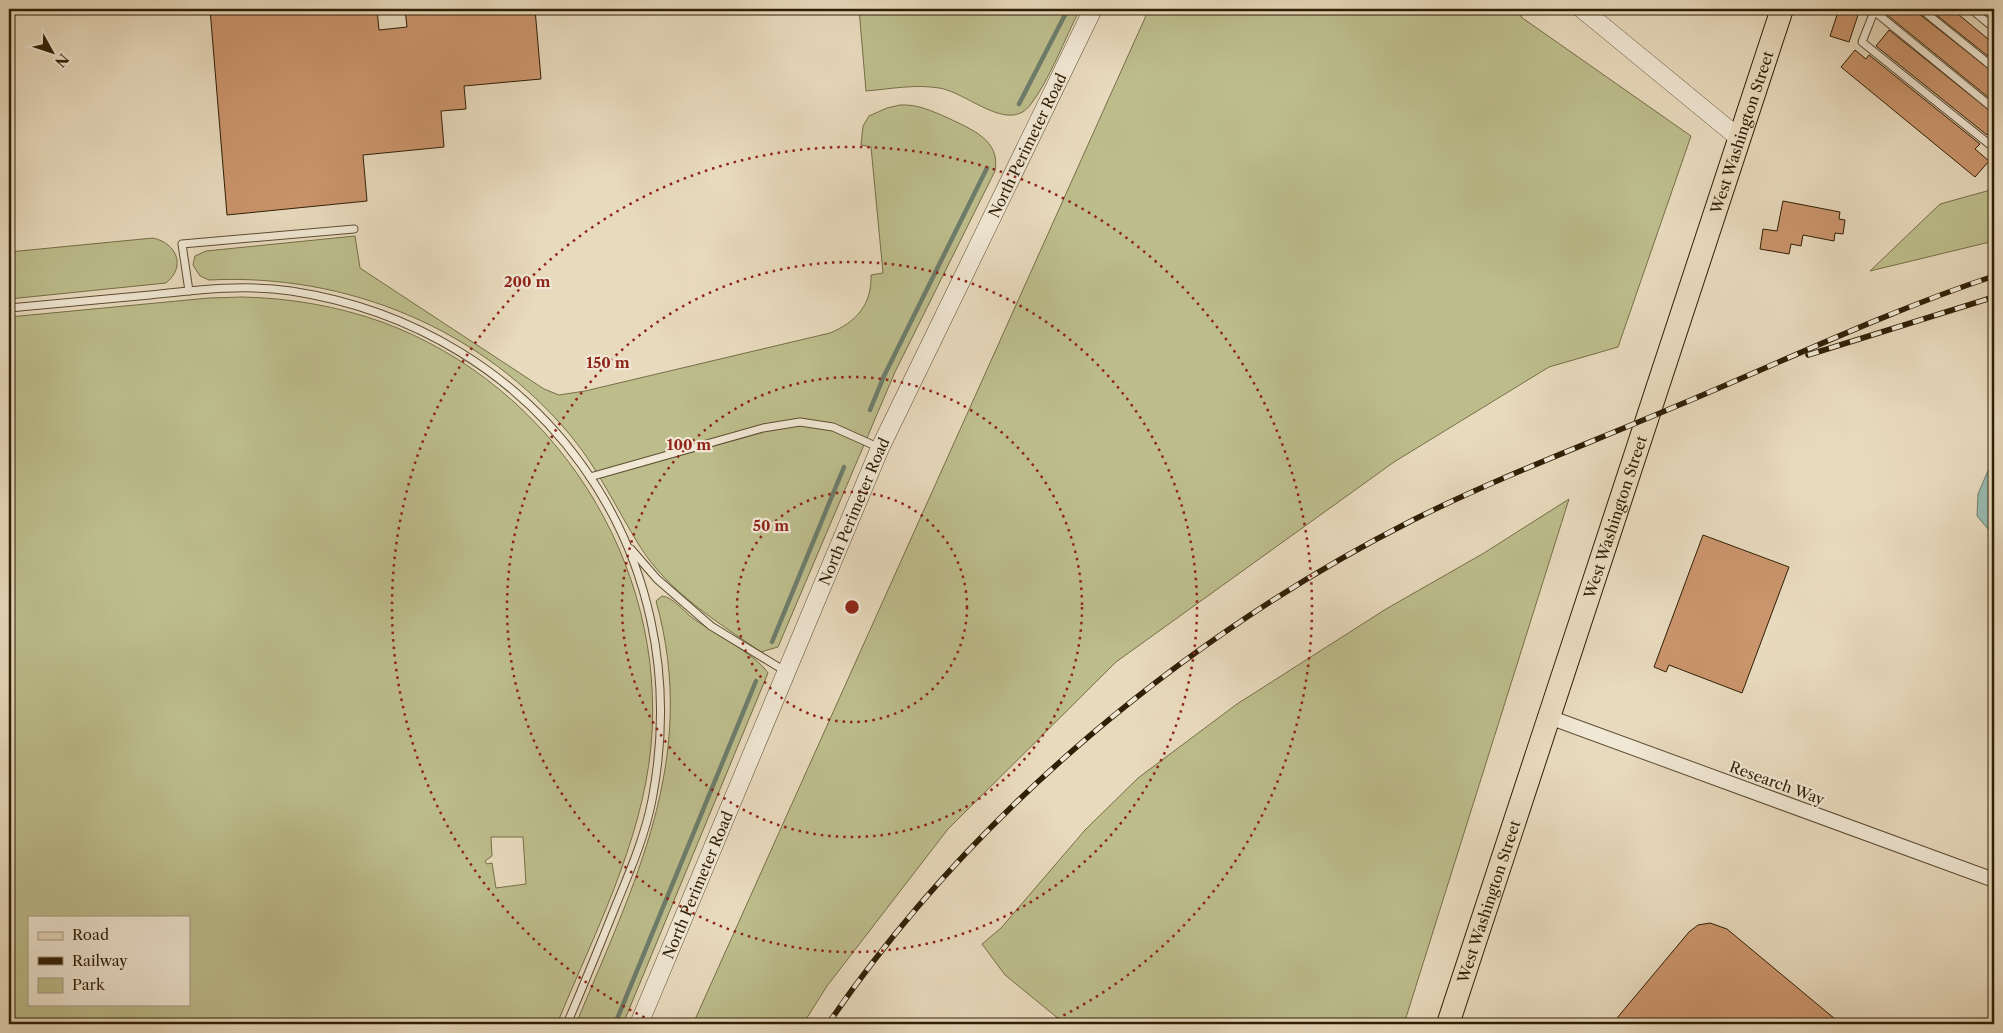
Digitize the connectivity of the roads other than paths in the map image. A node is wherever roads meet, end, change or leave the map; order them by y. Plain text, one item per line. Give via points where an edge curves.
1 (1093, 9) edge
2 (1582, 9) edge
3 (1782, 9) edge
4 (1920, 9) edge
5 (1970, 9) edge
6 (1874, 10) edge
7 (1994, 28) edge
8 (1994, 68) edge
9 (1994, 109) edge
10 (1740, 138) junction
11 (1994, 147) edge
12 (354, 229) dead end
13 (189, 291) junction
14 (9, 308) edge
15 (880, 448) junction
16 (590, 476) junction
17 (627, 545) junction
18 (785, 671) junction
19 (1549, 717) junction
20 (1994, 880) edge
21 (567, 1024) edge
22 (639, 1024) edge
23 (1448, 1024) edge

1 - 15 street, North Perimeter Road
2 - 10 street
3 - 10 main road, West Washington Street
4 - 8 lane
5 - 7 lane
6 - 9 lane
6 - 11 lane via 1862,42
10 - 19 main road, West Washington Street
12 - 13 lane via 182,244
13 - 14 lane
13 - 16 lane via 237,288 289,291 365,307 415,327 460,351 516,393 552,428
15 - 16 lane via 833,427 800,422 763,428
15 - 18 street, North Perimeter Road
16 - 17 lane
17 - 18 lane via 657,579 712,626
17 - 21 lane via 642,585 656,645 661,713 655,774 645,828 632,865
18 - 22 street, North Perimeter Road
19 - 20 street, Research Way
19 - 23 main road, West Washington Street

